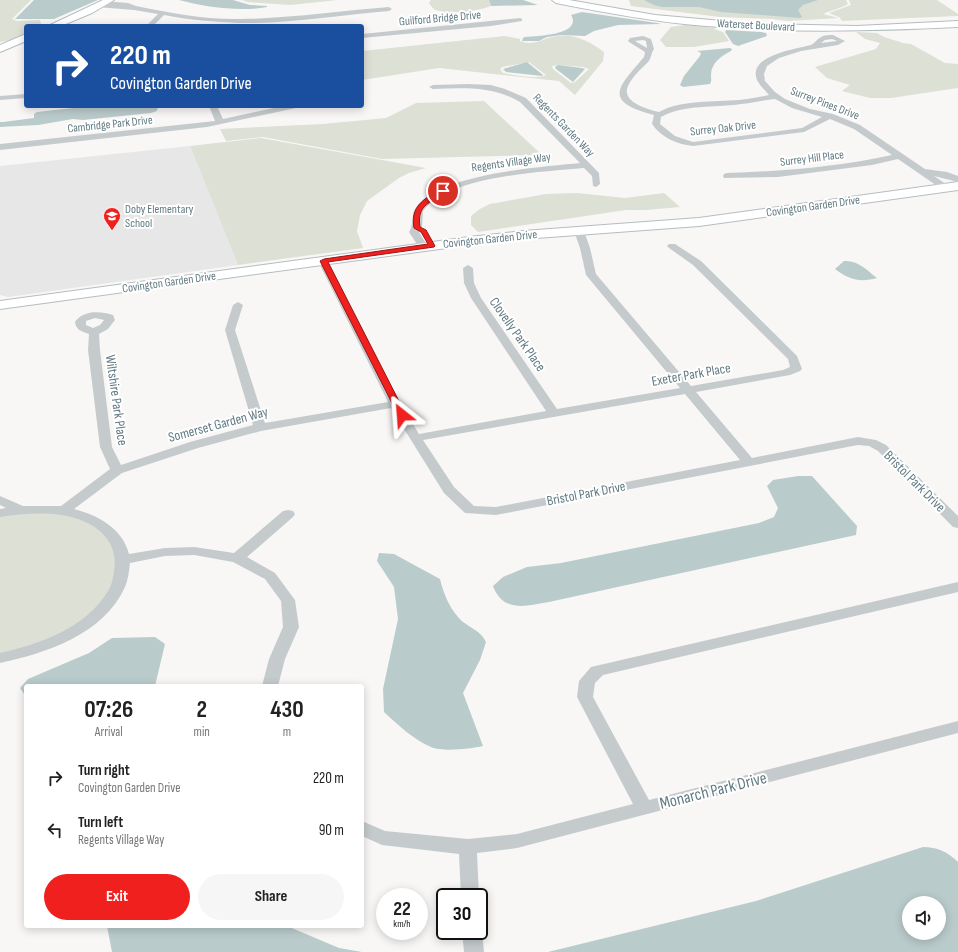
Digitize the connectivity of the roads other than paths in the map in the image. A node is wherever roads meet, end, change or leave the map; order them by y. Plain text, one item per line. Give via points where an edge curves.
1 (556, 0) edge
2 (580, 0) edge
3 (104, 3) edge
4 (389, 9) dead end
5 (163, 13) junction
6 (282, 19) junction
7 (520, 20) dead end
8 (958, 20) edge
9 (57, 24) edge
10 (151, 24) edge
11 (286, 24) edge
12 (958, 24) edge
13 (364, 36) edge
14 (24, 38) edge
15 (815, 46) dead end
16 (0, 49) edge
17 (648, 51) dead end
18 (433, 87) dead end
19 (24, 96) edge
20 (776, 96) junction
21 (0, 98) edge
22 (214, 108) edge
23 (285, 108) edge
24 (659, 114) junction
25 (830, 116) junction
26 (222, 122) junction
27 (0, 147) edge
28 (899, 156) junction
29 (586, 165) junction
30 (924, 172) junction
31 (727, 176) dead end
32 (958, 180) edge
33 (596, 184) dead end
34 (952, 187) edge
35 (578, 231) junction
36 (428, 246) junction
37 (672, 246) dead end
38 (324, 261) junction
39 (468, 268) dead end
40 (0, 305) edge
41 (238, 305) dead end
42 (94, 332) dead end
43 (688, 390) junction
44 (395, 404) junction
45 (554, 412) junction
46 (260, 427) junction
47 (415, 438) junction
48 (748, 461) junction
49 (117, 470) junction
50 (0, 500) edge
51 (21, 510) junction
52 (63, 511) junction
53 (0, 513) edge
54 (288, 514) dead end
55 (958, 524) edge
56 (237, 558) junction
57 (124, 560) junction
58 (958, 587) edge
59 (0, 658) edge
60 (271, 684) edge
61 (958, 727) edge
62 (644, 808) junction
63 (364, 829) edge
64 (468, 847) junction
65 (470, 888) edge
66 (473, 940) edge
67 (474, 952) edge

1 - 12 street, Waterset Boulevard via 644,16 737,25 859,28
2 - 8 street, Waterset Boulevard via 673,15 771,23 875,25
3 - 5 street
3 - 9 street
4 - 6 street
5 - 6 street via 221,20
5 - 10 street
6 - 11 street
7 - 13 street, Guilford Bridge Drive
14 - 16 street
15 - 20 street, Surrey Pines Drive via 781,55 764,65 759,77
17 - 24 street via 648,57 624,85 623,92 626,99 636,106
18 - 29 street, Regents Garden Way via 495,88 514,94 523,100
19 - 21 street
20 - 24 street, Surrey Oak Drive via 681,107
20 - 25 street, Surrey Pines Drive via 799,107
22 - 26 street
23 - 26 street, Cambridge Park Drive
24 - 25 street, Surrey Oak Drive via 655,120 658,127 680,143 693,144 804,130
25 - 28 street, Surrey Pines Drive via 856,127
26 - 27 street, Cambridge Park Drive
28 - 30 street, Surrey Pines Drive
28 - 31 street, Surrey Hill Place via 778,174
29 - 33 street, Regents Garden Way via 596,175
29 - 36 street, Regents Village Way via 492,177 434,194 422,205 415,217 417,228 414,232
30 - 32 street, Surrey Pines Drive via 947,175
30 - 34 street, Surrey Pines Drive
34 - 35 street, Covington Garden Drive via 717,220
35 - 36 street, Covington Garden Drive
35 - 43 street via 592,275
36 - 38 street, Covington Garden Drive
37 - 43 street, Exeter Park Place via 697,263 793,358 796,369 786,373
38 - 40 street, Covington Garden Drive
38 - 44 street, Bristol Park Drive
39 - 45 street, Clovelly Park Place via 469,283 476,298
41 - 46 street via 230,330
42 - 49 street, Wiltshire Park Place via 106,447
43 - 45 street, Exeter Park Place
43 - 48 street
44 - 46 street, Somerset Garden Way
44 - 47 street, Bristol Park Drive
45 - 47 street, Exeter Park Place
46 - 49 street, Somerset Garden Way
47 - 48 street, Bristol Park Drive via 449,490 470,510 496,510
48 - 55 street, Bristol Park Drive via 858,441 872,443 882,448
49 - 52 street, Somerset Garden Way
50 - 51 street
51 - 52 street
51 - 53 street
52 - 57 street via 87,517 106,528 118,542
54 - 56 street
56 - 57 street via 194,551 165,552
56 - 60 street via 270,576 288,600 291,627
57 - 59 street via 119,584 103,608 75,631 38,648
58 - 62 street via 597,672 587,681 585,697
61 - 62 street, Monarch Park Drive
62 - 64 street, Monarch Park Drive via 516,840
63 - 64 street, Monarch Park Drive via 382,838
64 - 65 street
66 - 67 street

